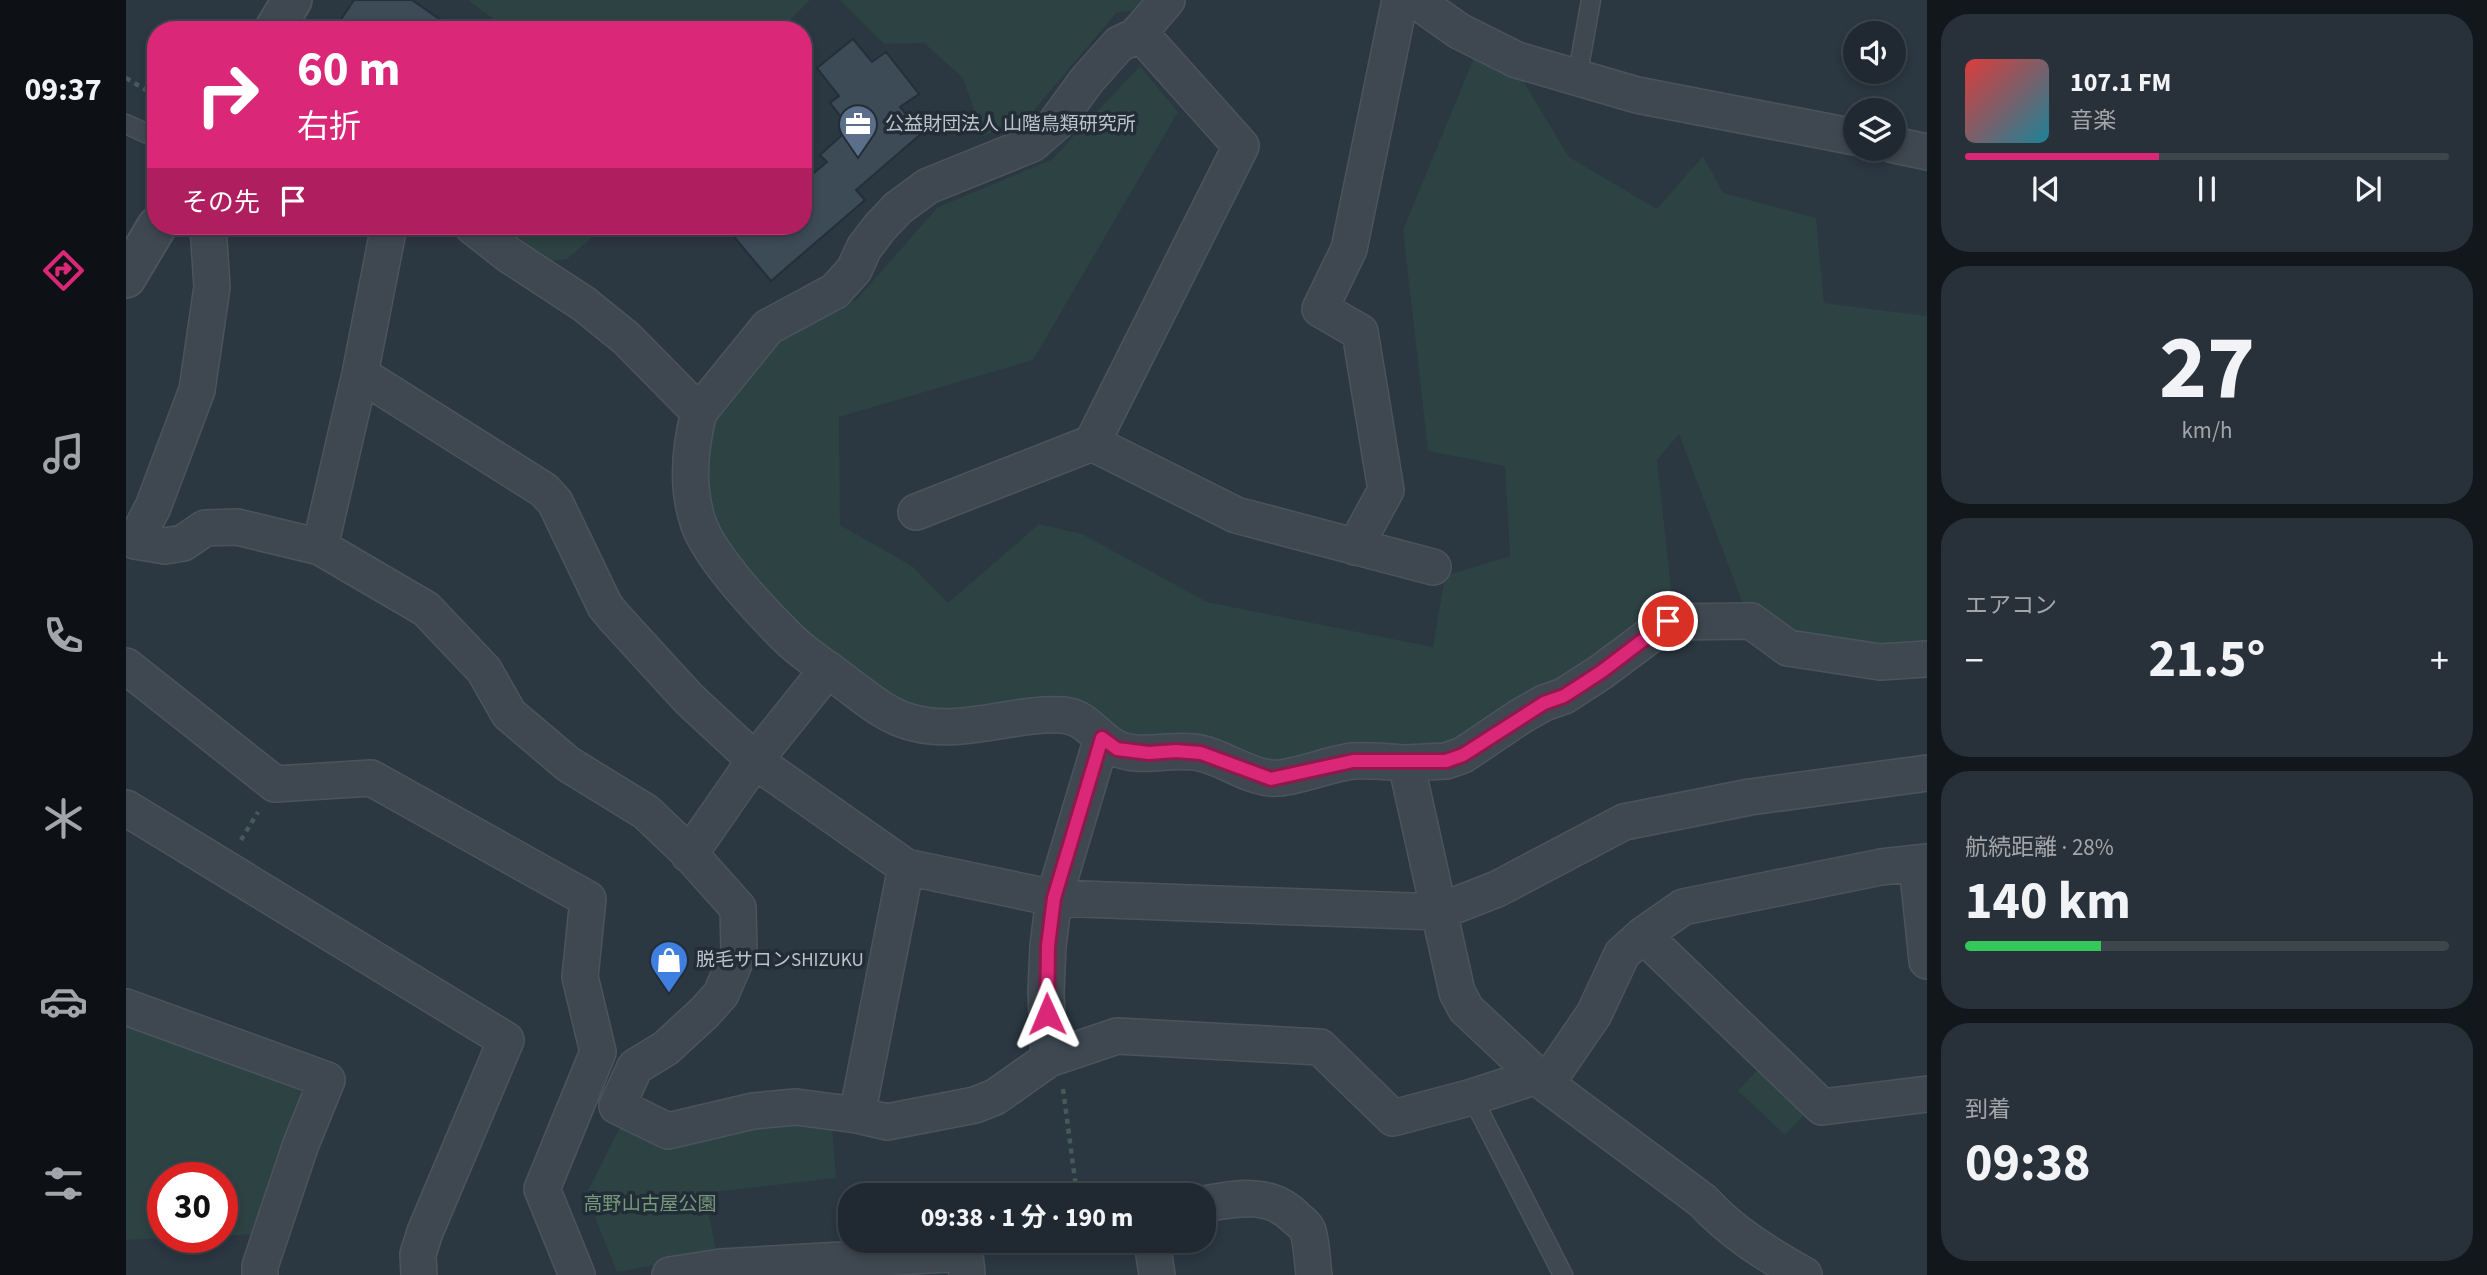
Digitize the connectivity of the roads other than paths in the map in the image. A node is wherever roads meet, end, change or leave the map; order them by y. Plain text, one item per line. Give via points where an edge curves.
1 (292, 0) edge
2 (1167, 0) edge
3 (1400, 0) edge
4 (1415, 0) edge
5 (1591, 0) edge
6 (279, 21) edge
7 (1139, 32) junction
8 (1577, 78) junction
9 (126, 124) edge
10 (147, 134) edge
11 (1843, 135) edge
12 (1906, 148) edge
13 (1927, 152) edge
14 (152, 235) edge
15 (209, 235) edge
16 (387, 235) edge
17 (483, 235) edge
18 (126, 278) edge
19 (360, 374) junction
20 (699, 412) junction
21 (1092, 443) junction
22 (916, 512) dead end
23 (320, 547) junction
24 (1355, 547) junction
25 (1433, 566) dead end
26 (1927, 659) edge
27 (126, 666) edge
28 (828, 669) junction
29 (1102, 738) junction
30 (755, 761) junction
31 (1406, 763) junction
32 (1927, 773) edge
33 (126, 808) edge
34 (689, 855) junction
35 (1922, 863) edge
36 (906, 867) junction
37 (1054, 898) junction
38 (1438, 912) junction
39 (1643, 935) junction
40 (1927, 961) edge
41 (126, 1007) edge
42 (1054, 1058) junction
43 (1542, 1080) junction
44 (1927, 1094) edge
45 (1472, 1097) junction
46 (857, 1115) junction
47 (1216, 1202) edge
48 (1154, 1253) edge
49 (260, 1275) edge
50 (419, 1275) edge
51 (577, 1275) edge
52 (670, 1275) edge
53 (967, 1275) edge
54 (1157, 1275) edge
55 (1314, 1275) edge
56 (1563, 1275) edge
57 (1804, 1275) edge

1 - 6 street
2 - 7 street
3 - 24 street via 1349,249 1320,309 1360,332 1386,490
4 - 8 street via 1459,31 1517,60
5 - 8 lane
7 - 20 street via 1119,44 1055,124 1032,144 928,187 898,208 835,291 768,327
7 - 21 street via 1241,146
8 - 11 street via 1683,105
9 - 10 lane
12 - 13 street
14 - 18 street
15 - 23 street via 212,287 197,390 153,507 135,541 165,546 183,543 205,528 223,526
16 - 19 street
17 - 20 street via 626,338
19 - 23 street
19 - 30 street via 544,489 614,617 688,699
20 - 28 street via 690,464 698,522 708,542 793,643
21 - 22 street
21 - 24 street via 1236,515
23 - 34 street via 426,609 484,670 509,714 568,764 646,813
24 - 25 street
26 - 31 street via 1880,662 1788,648 1751,621 1668,621 1601,672 1521,716 1463,755 1446,761
27 - 51 street via 275,784 370,778 588,899 579,977 598,1052 542,1189
28 - 29 street via 876,705 909,722 944,728 1065,715 1086,723
28 - 30 street
29 - 31 street via 1117,749 1201,753 1271,779 1353,761
29 - 37 street
30 - 34 street
30 - 36 street
31 - 38 street
32 - 38 street via 1750,797 1624,822 1497,889
33 - 50 street via 506,1041 425,1232 418,1254
34 - 46 street via 738,908 739,952 720,994 666,1048 635,1067 617,1106 668,1131 753,1111 796,1107
35 - 39 street via 1682,907
35 - 40 street
36 - 37 street
36 - 46 street
37 - 38 street
37 - 42 street via 1046,980
38 - 43 street via 1457,992 1466,1009
39 - 43 street via 1622,954 1594,1014
39 - 44 street via 1822,1107
41 - 49 street via 327,1080 301,1144
42 - 45 street via 1117,1036 1320,1047 1393,1118
42 - 46 street via 975,1105 887,1122
43 - 45 street
43 - 57 street via 1703,1201 1724,1224
45 - 56 lane
47 - 55 street via 1255,1198 1272,1201 1292,1214 1307,1229
48 - 54 street
52 - 53 street via 721,1267 965,1253

